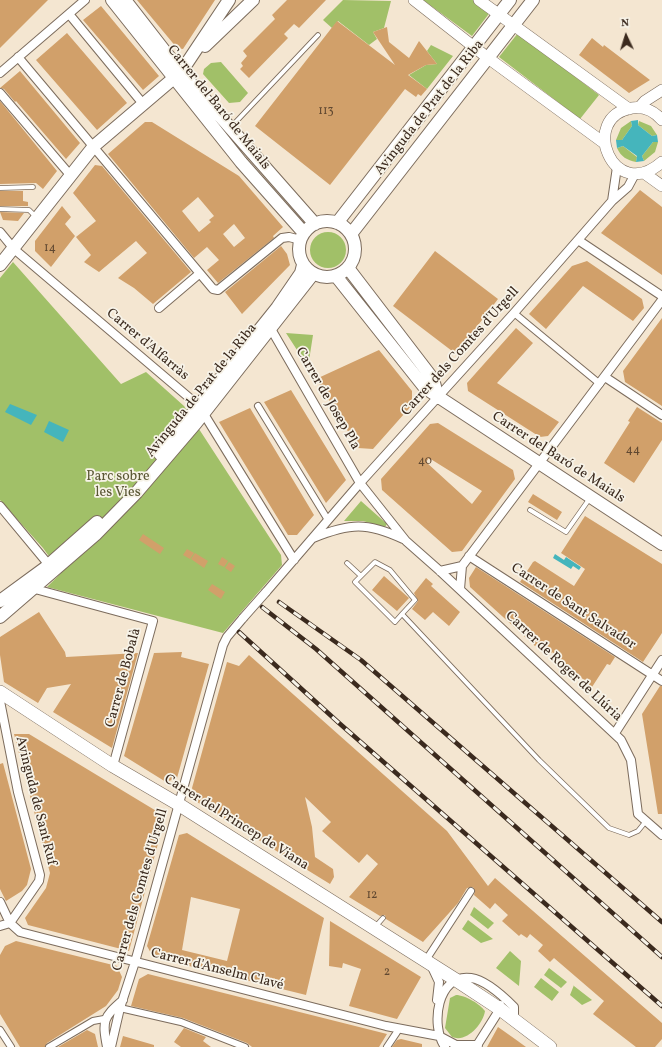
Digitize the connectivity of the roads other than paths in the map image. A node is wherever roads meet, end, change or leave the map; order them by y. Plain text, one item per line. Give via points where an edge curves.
1 (85, 0) edge
2 (112, 0) edge
3 (125, 0) edge
4 (229, 0) edge
5 (253, 0) edge
6 (414, 0) edge
7 (480, 0) edge
8 (510, 0) edge
9 (533, 0) edge
10 (69, 14) junction
11 (498, 14) junction
12 (513, 26) junction
13 (318, 35) dead end
14 (473, 47) junction
15 (195, 54) junction
16 (18, 57) junction
17 (488, 58) junction
18 (0, 72) edge
19 (178, 76) junction
20 (662, 90) edge
21 (0, 93) edge
22 (144, 105) junction
23 (634, 108) junction
24 (662, 120) edge
25 (229, 128) junction
26 (604, 143) junction
27 (94, 146) junction
28 (662, 162) edge
29 (617, 167) junction
30 (639, 173) junction
31 (71, 176) junction
32 (662, 186) edge
33 (33, 187) dead end
34 (0, 188) edge
35 (612, 201) junction
36 (0, 209) edge
37 (38, 219) junction
38 (337, 223) junction
39 (314, 224) junction
40 (0, 232) edge
41 (351, 234) junction
42 (302, 236) junction
43 (578, 240) junction
44 (14, 249) junction
45 (0, 265) edge
46 (304, 265) junction
47 (348, 268) junction
48 (199, 274) junction
49 (313, 274) junction
50 (336, 276) junction
51 (662, 296) edge
52 (662, 300) edge
53 (159, 308) dead end
54 (514, 313) junction
55 (271, 329) junction
56 (605, 377) junction
57 (600, 384) junction
58 (438, 398) junction
59 (258, 406) dead end
60 (201, 410) junction
61 (662, 415) edge
62 (539, 464) junction
63 (360, 483) junction
64 (590, 498) junction
65 (0, 506) edge
66 (530, 510) dead end
67 (328, 520) junction
68 (312, 538) junction
69 (406, 541) junction
70 (662, 544) edge
71 (469, 556) junction
72 (294, 560) junction
73 (347, 563) dead end
74 (49, 565) junction
75 (462, 566) junction
76 (440, 571) junction
77 (361, 576) junction
78 (35, 588) junction
79 (460, 589) junction
80 (0, 601) edge
81 (402, 614) junction
82 (0, 617) edge
83 (662, 660) edge
84 (653, 675) junction
85 (662, 681) edge
86 (0, 692) edge
87 (0, 701) edge
88 (615, 733) junction
89 (113, 766) junction
90 (178, 804) junction
91 (646, 821) junction
92 (662, 835) edge
93 (471, 891) dead end
94 (0, 902) edge
95 (383, 918) dead end
96 (10, 923) junction
97 (0, 926) edge
98 (375, 928) junction
99 (426, 960) junction
100 (135, 962) junction
101 (456, 980) junction
102 (499, 994) junction
103 (123, 999) junction
104 (120, 1008) junction
105 (500, 1009) junction
106 (439, 1010) junction
107 (104, 1019) junction
108 (514, 1020) junction
109 (0, 1030) edge
110 (398, 1031) junction
111 (439, 1036) junction
112 (544, 1045) edge
113 (477, 1046) edge
114 (11, 1047) edge
115 (49, 1047) edge
116 (107, 1047) edge
117 (111, 1047) edge
118 (245, 1047) edge
119 (387, 1047) edge
120 (436, 1047) edge
121 (445, 1047) edge

1 - 10 street
2 - 19 main road, Carrer del Baró de Maials
3 - 19 main road, Carrer del Baró de Maials
4 - 15 main road
5 - 15 main road
6 - 14 street
7 - 11 street
8 - 11 main road, Avinguda de Prat de la Riba
9 - 12 main road, Avinguda de Prat de la Riba
10 - 16 street
10 - 22 street
11 - 12 street
11 - 14 main road, Avinguda de Prat de la Riba
12 - 17 main road, Avinguda de Prat de la Riba
12 - 23 street
13 - 25 lane
14 - 17 street
14 - 38 main road, Avinguda de Prat de la Riba
15 - 19 main road
16 - 18 street
16 - 27 street
17 - 26 street
17 - 41 main road, Avinguda de Prat de la Riba
19 - 22 main road
19 - 25 main road, Carrer del Baró de Maials
19 - 42 main road, Carrer del Baró de Maials via 241,162
20 - 23 street
21 - 31 street
22 - 27 main road
23 - 24 street via 649,110
23 - 26 street via 613,118 604,134
25 - 39 main road, Carrer del Baró de Maials
26 - 29 street via 610,161
27 - 31 main road
27 - 48 street
28 - 30 street via 654,169
29 - 30 street
29 - 35 street
30 - 32 street
30 - 35 street, Carrer dels Comtes d'Urgell
31 - 37 main road
33 - 34 lane
35 - 43 street, Carrer dels Comtes d'Urgell
36 - 37 lane via 29,210
37 - 44 main road
38 - 39 main road
38 - 41 main road
39 - 42 main road
40 - 44 street, Carrer d'Alfarràs
41 - 47 main road via 355,252
42 - 46 main road via 299,252
42 - 48 street via 282,238 218,290 213,289
43 - 51 street
43 - 54 street, Carrer dels Comtes d'Urgell
44 - 45 main road
44 - 60 street, Carrer d'Alfarràs
46 - 49 main road
46 - 60 main road, Avinguda de Prat de la Riba via 277,308
47 - 50 main road
47 - 58 main road via 433,379
48 - 53 street
49 - 50 main road via 321,277
49 - 55 main road, Avinguda de Prat de la Riba
50 - 58 main road, Carrer del Baró de Maials via 425,388
52 - 56 street
54 - 57 street
54 - 58 street, Carrer dels Comtes d'Urgell
55 - 60 main road, Avinguda de Prat de la Riba
55 - 63 street, Carrer de Josep Pla
56 - 57 street
56 - 61 street
57 - 62 street
58 - 62 main road, Carrer del Baró de Maials
58 - 63 street, Carrer dels Comtes d'Urgell
59 - 67 street
60 - 72 street, Carrer d'Alfarràs
60 - 74 main road, Avinguda de Prat de la Riba via 109,512
60 - 78 main road, Avinguda de Prat de la Riba via 137,492 108,524
62 - 64 main road, Carrer del Baró de Maials
62 - 71 street
63 - 67 street, Carrer dels Comtes d'Urgell
63 - 69 street, Carrer de Roger de Llúria
64 - 66 lane via 566,532
64 - 70 main road, Carrer del Baró de Maials
65 - 74 street
67 - 68 street, Carrer dels Comtes d'Urgell
68 - 69 street, Carrer de Roger de Llúria via 335,529 358,525 384,530
68 - 72 street, Carrer dels Comtes d'Urgell
69 - 76 street, Carrer de Roger de Llúria
71 - 75 street
71 - 84 street, Carrer de Sant Salvador
72 - 90 street, Carrer dels Comtes d'Urgell, bridge via 227,637 223,645
73 - 77 lane
74 - 80 main road, Avinguda de Prat de la Riba
75 - 76 street
75 - 79 street
76 - 79 street, Carrer de Roger de Llúria
77 - 81 lane via 355,582 395,622
77 - 81 lane via 375,562 390,570 415,600
78 - 82 main road, Avinguda de Prat de la Riba
78 - 89 street, Carrer de Bobalà via 153,622
79 - 88 street, Carrer de Roger de Llúria
81 - 91 lane via 539,760 608,828 626,835 632,834
83 - 84 street
84 - 85 street, Carrer de Sant Salvador
84 - 88 street
86 - 89 main road, Carrer del Princep de Viana
87 - 96 street, Avinguda de Sant Ruf via 18,792 40,875 39,881
88 - 91 street, Carrer de Roger de Llúria via 622,740 629,755 637,811
89 - 90 main road, Carrer del Princep de Viana
90 - 98 main road, Carrer del Princep de Viana
90 - 100 street, Carrer dels Comtes d'Urgell
91 - 92 street, Carrer de Roger de Llúria
93 - 99 street
94 - 96 street
95 - 98 lane
96 - 97 street
96 - 100 street, Carrer d'Anselm Clavé via 20,932
98 - 99 main road, Carrer del Princep de Viana
99 - 101 main road, Carrer del Princep de Viana
99 - 106 street via 438,977
100 - 103 street, Carrer dels Comtes d'Urgell
100 - 110 street, Carrer d'Anselm Clavé
101 - 102 street via 480,980
101 - 105 main road, Carrer del Princep de Viana
101 - 106 street via 444,990
102 - 105 street
102 - 108 street via 514,1007
103 - 104 street, Carrer dels Comtes d'Urgell
103 - 107 street, Carrer dels Comtes d'Urgell
104 - 117 street, Carrer dels Comtes d'Urgell
104 - 118 street via 181,1022
105 - 108 main road, Carrer del Princep de Viana
105 - 113 street
106 - 111 street
107 - 115 street via 93,1021
107 - 116 street
108 - 112 main road, Carrer del Princep de Viana
109 - 114 street
110 - 111 street, Carrer d'Anselm Clavé
110 - 119 street
111 - 113 street via 456,1045
111 - 120 street
111 - 121 street

